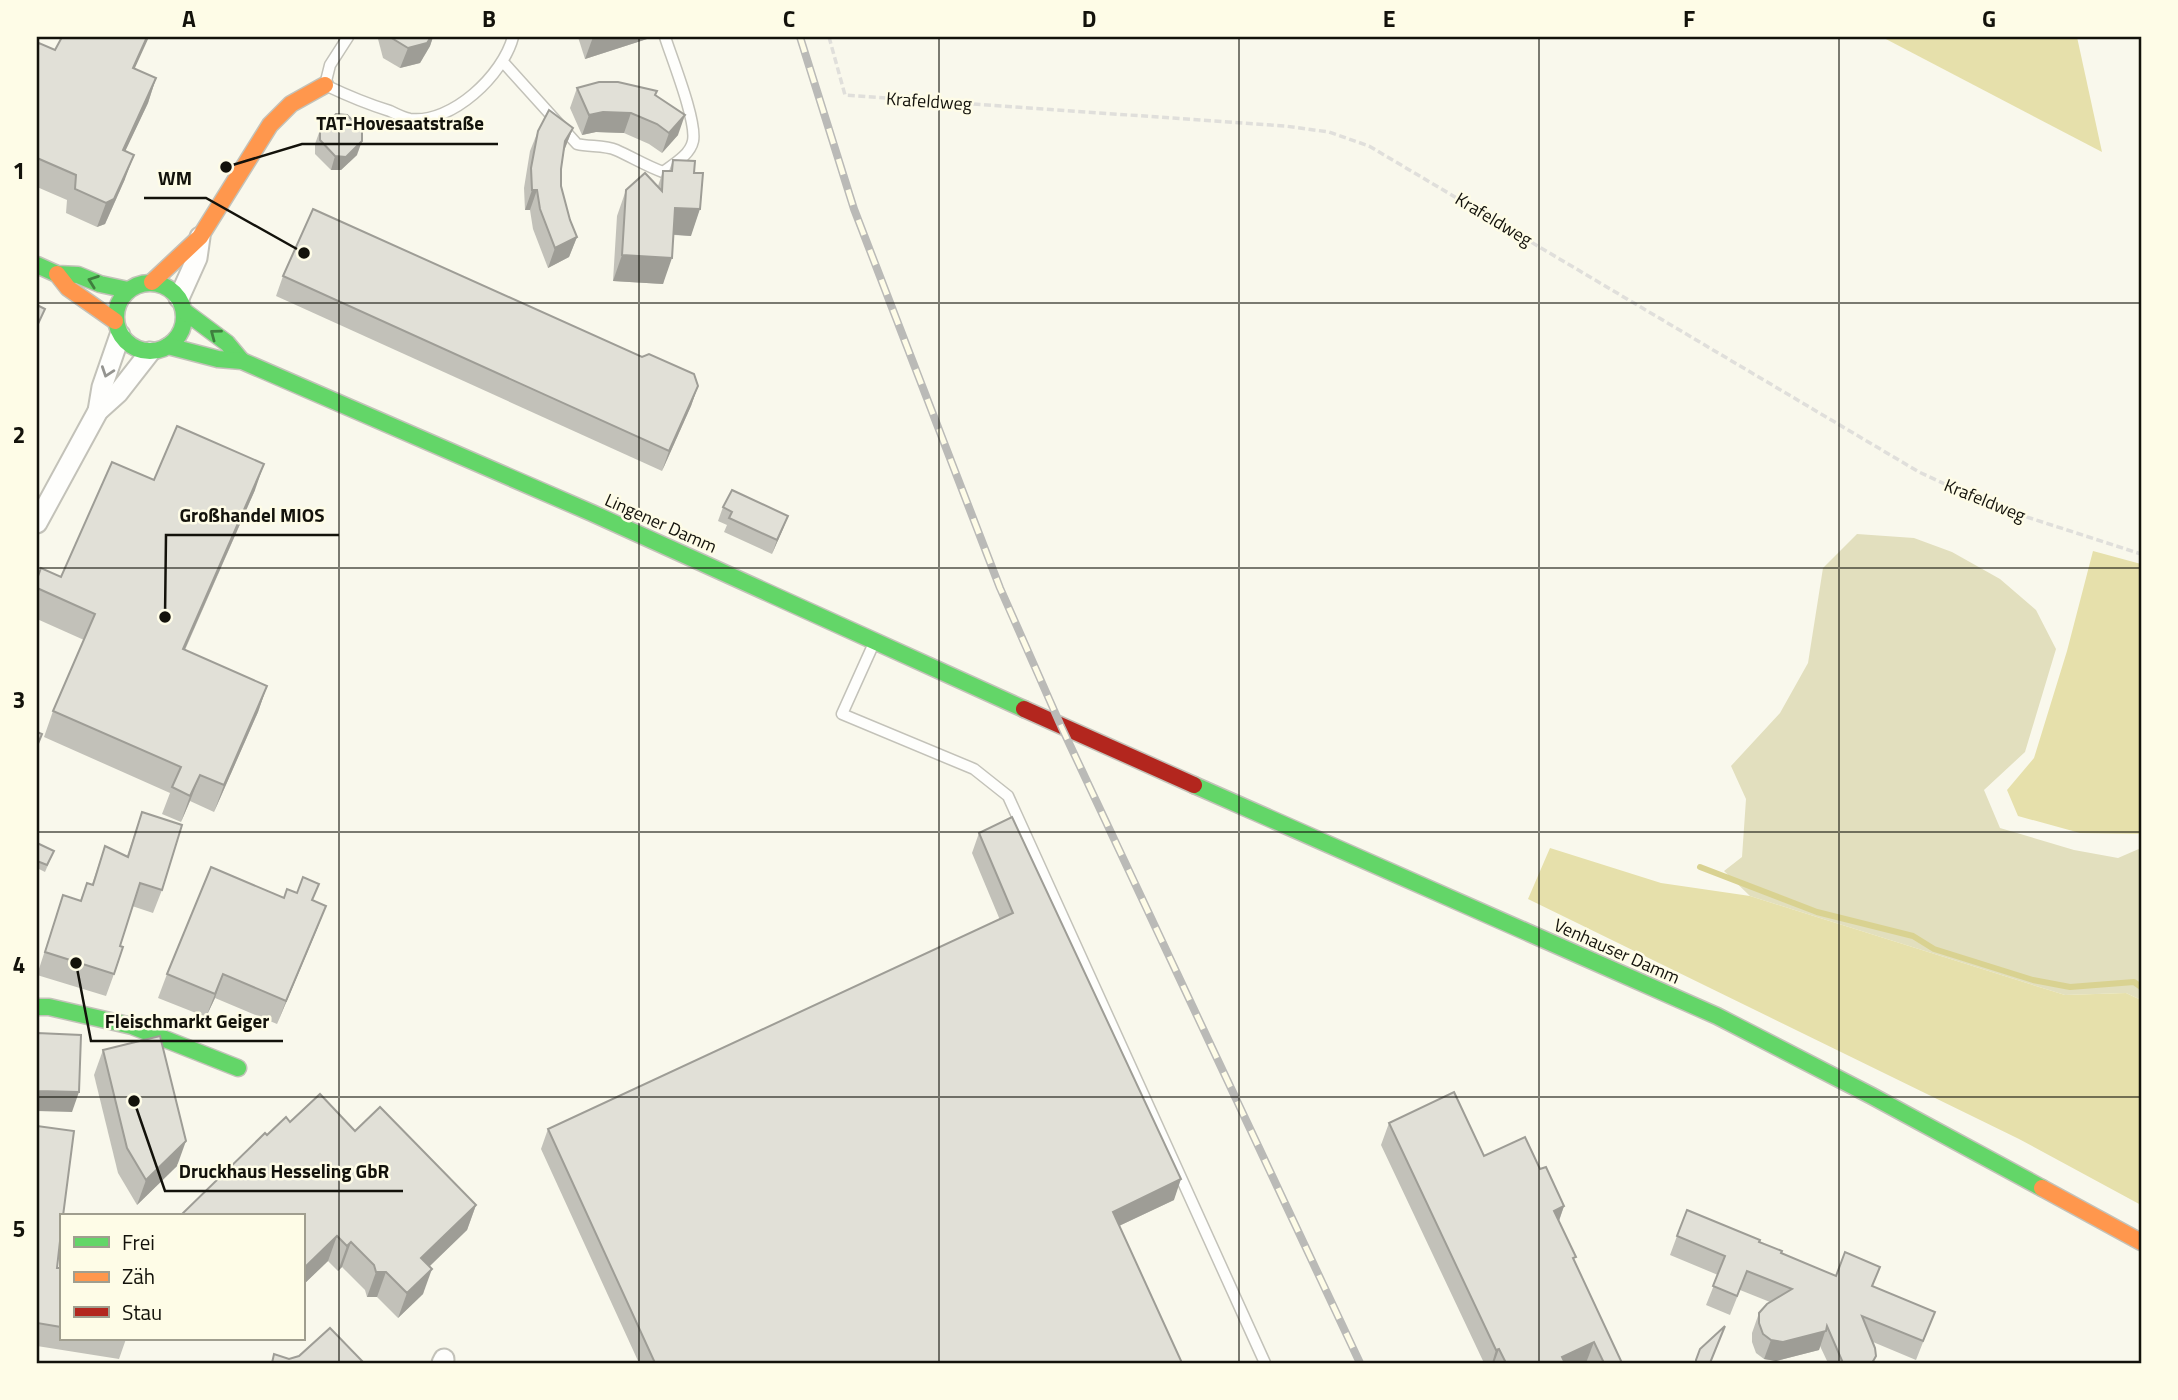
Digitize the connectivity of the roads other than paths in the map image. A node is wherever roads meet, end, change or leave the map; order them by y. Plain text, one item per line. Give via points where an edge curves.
1 (348, 37) edge
2 (513, 37) edge
3 (665, 37) edge
4 (503, 62) junction
5 (325, 85) junction
6 (200, 237) junction
7 (37, 265) edge
8 (57, 274) junction
9 (152, 282) junction
10 (128, 290) junction
11 (181, 304) junction
12 (118, 328) junction
13 (159, 349) junction
14 (242, 361) junction
15 (98, 411) junction
16 (37, 523) edge
17 (876, 640) junction
18 (1061, 726) joint
19 (37, 1007) edge
20 (238, 1068) dead end
21 (2141, 1242) edge
22 (1265, 1363) edge

1 - 5 lane via 330,65
2 - 4 lane
3 - 4 lane via 692,124 693,143 682,159 663,172 613,148 577,144
4 - 5 lane via 480,90 445,112 411,119
5 - 6 main road via 291,104 270,125
6 - 9 main road
6 - 11 street
7 - 8 main road
10 -> 8 main road via 78,275
8 - 12 main road
9 - 10 main road
9 - 11 main road via 172,290
10 - 12 main road via 116,309
11 - 13 main road via 181,331
14 -> 11 main road, Lingener Damm
12 - 13 main road via 138,350
12 -> 15 street
13 - 14 main road, Lingener Damm
13 - 15 street
14 - 17 main road, Lingener Damm
15 - 16 street
17 - 18 main road, Lingener Damm
17 - 22 lane via 842,714 974,769 1008,796
18 - 21 main road, Venhauser Damm via 1717,1016
19 - 20 main road via 132,1026

